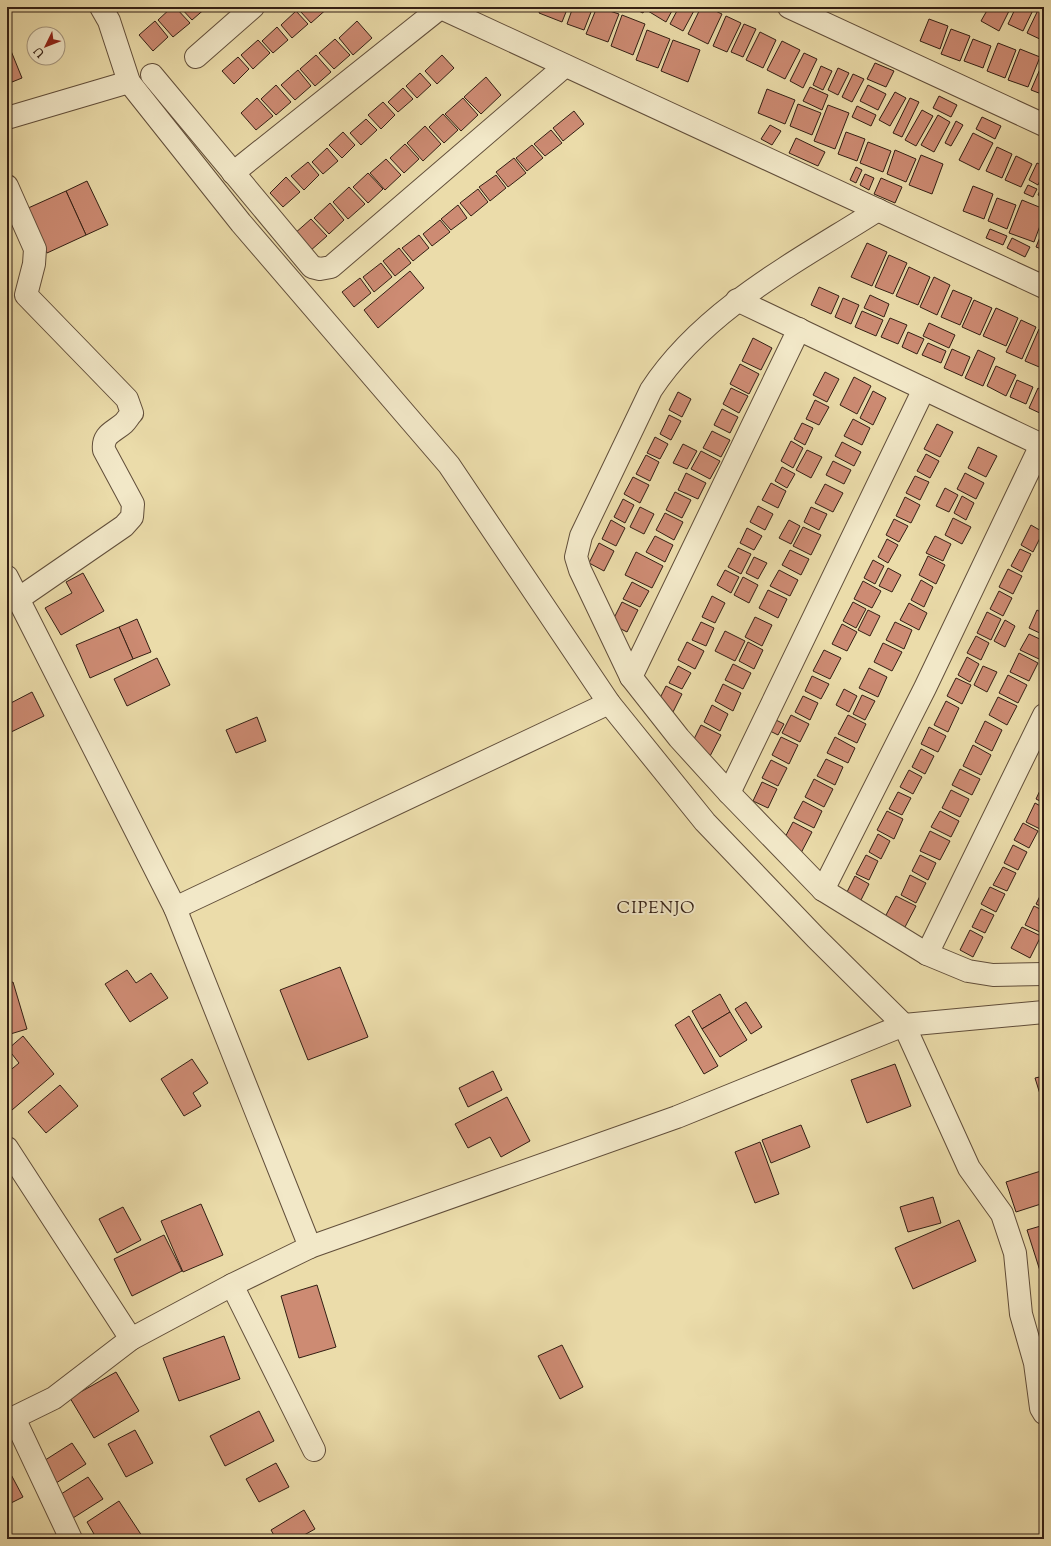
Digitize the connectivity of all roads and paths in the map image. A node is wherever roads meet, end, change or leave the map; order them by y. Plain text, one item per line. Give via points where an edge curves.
1 (101, 7) edge
2 (253, 7) edge
3 (439, 7) edge
4 (789, 7) edge
5 (196, 57) dead end
6 (565, 66) junction
7 (152, 75) dead end
8 (129, 82) junction
9 (7, 118) edge
10 (1044, 125) edge
11 (233, 173) junction
12 (7, 186) edge
13 (878, 210) junction
14 (1044, 287) edge
15 (737, 300) junction
16 (800, 329) junction
17 (924, 389) junction
18 (1042, 445) edge
19 (7, 577) edge
20 (18, 599) junction
21 (631, 677) junction
22 (609, 703) junction
23 (1044, 715) edge
24 (729, 793) junction
25 (824, 890) junction
26 (175, 908) junction
27 (927, 954) junction
28 (1044, 974) edge
29 (1044, 1012) edge
30 (904, 1025) junction
31 (7, 1148) edge
32 (310, 1247) junction
33 (232, 1285) junction
34 (131, 1339) junction
35 (1044, 1413) edge
36 (10, 1420) edge
37 (314, 1450) dead end
38 (71, 1539) edge

1 - 8 street via 109,21
2 - 5 street
3 - 6 street
3 - 11 street
4 - 10 street
6 - 11 street via 331,267 312,267
6 - 13 street
7 - 11 street
8 - 9 street
8 - 22 street via 240,223 449,465
12 - 20 street via 35,249 36,256 26,295 127,399 132,413 124,423 108,434 103,442 104,450 133,504 132,517 124,526
13 - 14 street
13 - 15 street
15 - 16 street
15 - 21 street via 665,369 651,390 578,544 576,557 580,570
16 - 17 street
16 - 21 street
17 - 18 street
17 - 24 street
18 - 25 street
19 - 20 street
20 - 26 street
21 - 24 street via 679,738
22 - 26 street
22 - 30 street via 705,822
23 - 27 street
24 - 25 street
25 - 27 street
26 - 32 street
27 - 28 street via 968,970 993,974
29 - 30 street
30 - 32 street via 677,1117
30 - 35 street via 969,1168 1002,1214 1014,1254 1021,1314 1035,1363 1041,1408
31 - 34 street
32 - 33 street
33 - 34 street
33 - 37 street
34 - 36 street via 54,1398
36 - 38 street

